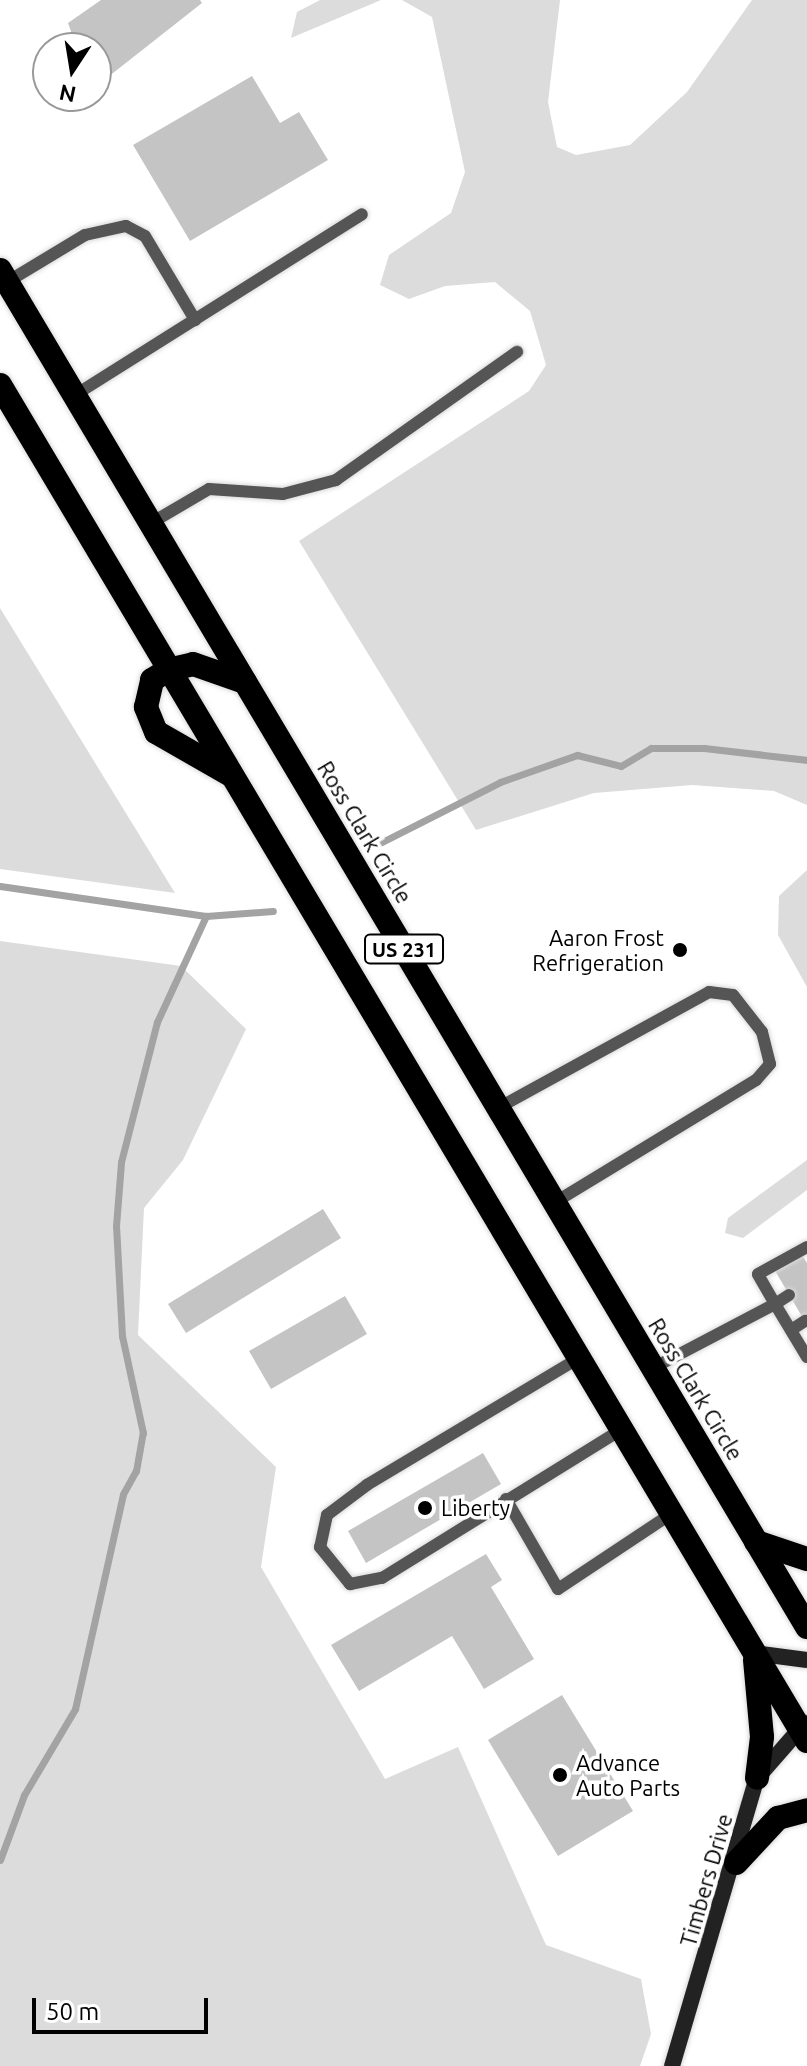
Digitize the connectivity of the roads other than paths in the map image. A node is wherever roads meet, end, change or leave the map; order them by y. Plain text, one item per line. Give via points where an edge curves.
1 (362, 214) dead end
2 (2, 279) edge
3 (195, 320) junction
4 (517, 352) dead end
5 (0, 385) edge
6 (75, 395) junction
7 (151, 523) junction
8 (168, 670) junction
9 (245, 682) junction
10 (232, 776) junction
11 (498, 1108) junction
12 (554, 1203) junction
13 (807, 1247) edge
14 (789, 1295) dead end
15 (775, 1304) junction
16 (805, 1321) dead end
17 (791, 1330) junction
18 (806, 1355) edge
19 (579, 1358) junction
20 (653, 1368) junction
21 (622, 1429) junction
22 (506, 1499) junction
23 (671, 1514) junction
24 (756, 1542) junction
25 (807, 1559) edge
26 (807, 1627) edge
27 (754, 1653) junction
28 (807, 1660) edge
29 (804, 1730) edge
30 (757, 1778) junction
31 (807, 1810) edge
32 (736, 1863) junction
33 (672, 2066) edge

1 - 3 lane
2 - 3 lane via 85,235 126,226 145,236
2 - 6 highway, Ross Clark Circle / US 231
3 - 6 lane
4 - 7 lane via 336,480 283,494 209,489
5 - 8 highway, US 231
6 - 7 highway, Ross Clark Circle / US 231
7 - 9 highway, Ross Clark Circle / US 231
8 - 9 highway via 193,664
8 - 10 highway, US 231
8 - 10 highway via 152,680 148,722
9 - 11 highway, Ross Clark Circle / US 231
10 - 19 highway, US 231
11 - 12 highway, Ross Clark Circle / US 231
11 - 12 lane via 709,992 733,995 762,1032 770,1064 756,1080
12 - 20 highway, Ross Clark Circle / US 231
13 - 15 lane via 758,1274
14 - 15 lane
15 - 17 lane
15 - 20 lane
16 - 17 lane
17 - 18 lane
19 - 21 highway, US 231
19 - 22 lane via 367,1485 327,1515 320,1547 350,1584 363,1584
20 - 24 highway, Ross Clark Circle / US 231
21 - 22 lane
21 - 23 highway, US 231
22 - 23 lane via 558,1589
23 - 27 highway, US 231
24 - 25 highway
24 - 26 highway, Ross Clark Circle / US 231
27 - 28 street
27 - 29 highway, US 231
27 - 30 highway via 762,1737
29 - 30 street, Timbers Drive
30 - 32 street, Timbers Drive
31 - 32 highway via 778,1818
32 - 33 street, Timbers Drive

